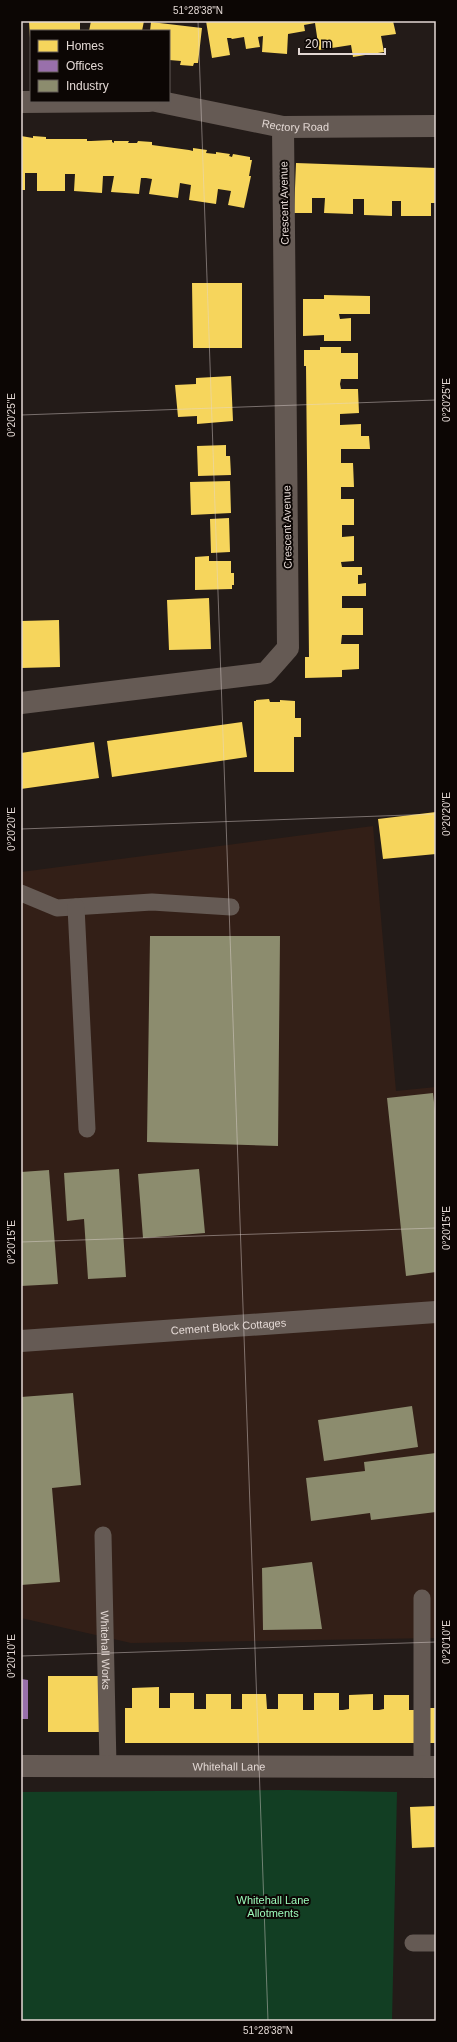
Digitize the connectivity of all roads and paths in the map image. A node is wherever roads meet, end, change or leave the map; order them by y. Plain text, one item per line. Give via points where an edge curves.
1 (161, 102) edge
2 (436, 126) edge
3 (283, 127) junction
4 (21, 704) edge
5 (21, 892) edge
6 (76, 907) junction
7 (231, 907) dead end
8 (87, 1129) dead end
9 (436, 1312) edge
10 (21, 1341) edge
11 (103, 1535) dead end
12 (422, 1598) dead end
13 (21, 1766) edge
14 (108, 1766) junction
15 (429, 1767) edge
16 (413, 1943) dead end
17 (436, 1943) edge

1 - 3 street, Rectory Road
2 - 3 street, Rectory Road
3 - 4 street, Crescent Avenue via 288,648 266,673
5 - 6 lane via 57,908
6 - 7 lane via 152,902
6 - 8 lane
9 - 10 street, Cement Block Cottages
11 - 14 lane, Whitehall Works
12 - 15 lane
13 - 14 street, Whitehall Lane
14 - 15 street, Whitehall Lane
16 - 17 lane

